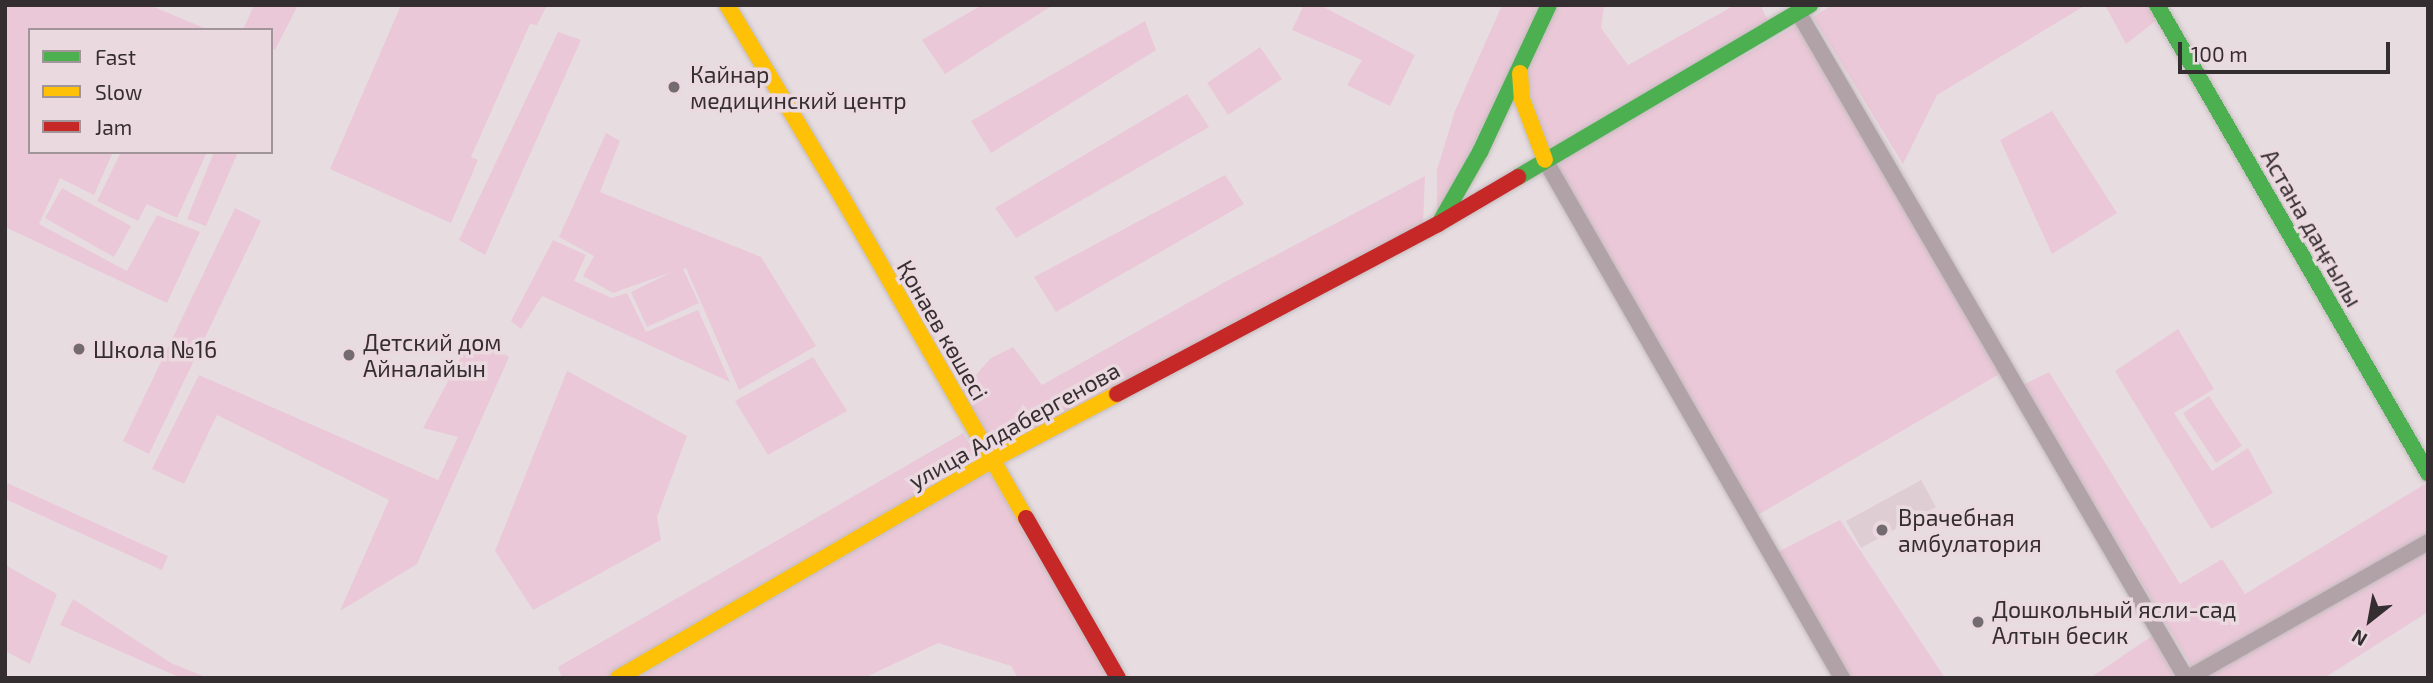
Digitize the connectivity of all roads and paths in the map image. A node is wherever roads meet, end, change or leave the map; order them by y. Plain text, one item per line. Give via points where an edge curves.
1 (727, 5) edge
2 (1549, 5) edge
3 (2157, 5) edge
4 (1804, 9) edge
5 (1520, 69) junction
6 (1545, 160) junction
7 (1438, 224) junction
8 (992, 460) junction
9 (2428, 473) edge
10 (2428, 542) edge
11 (618, 678) edge
12 (1118, 678) edge
13 (1842, 678) edge
14 (2187, 678) edge

1 - 8 street, Қонаев көшесі
2 - 5 street
3 - 9 street, Астана даңғылы
4 - 6 street, улица Алдабергенова
4 - 14 street
5 - 6 street via 1522,99
5 - 7 street
6 - 7 street, улица Алдабергенова
6 - 13 street
7 - 8 street, улица Алдабергенова
8 - 11 street, улица Алдабергенова
8 - 12 street, Қонаев көшесі
10 - 14 street

